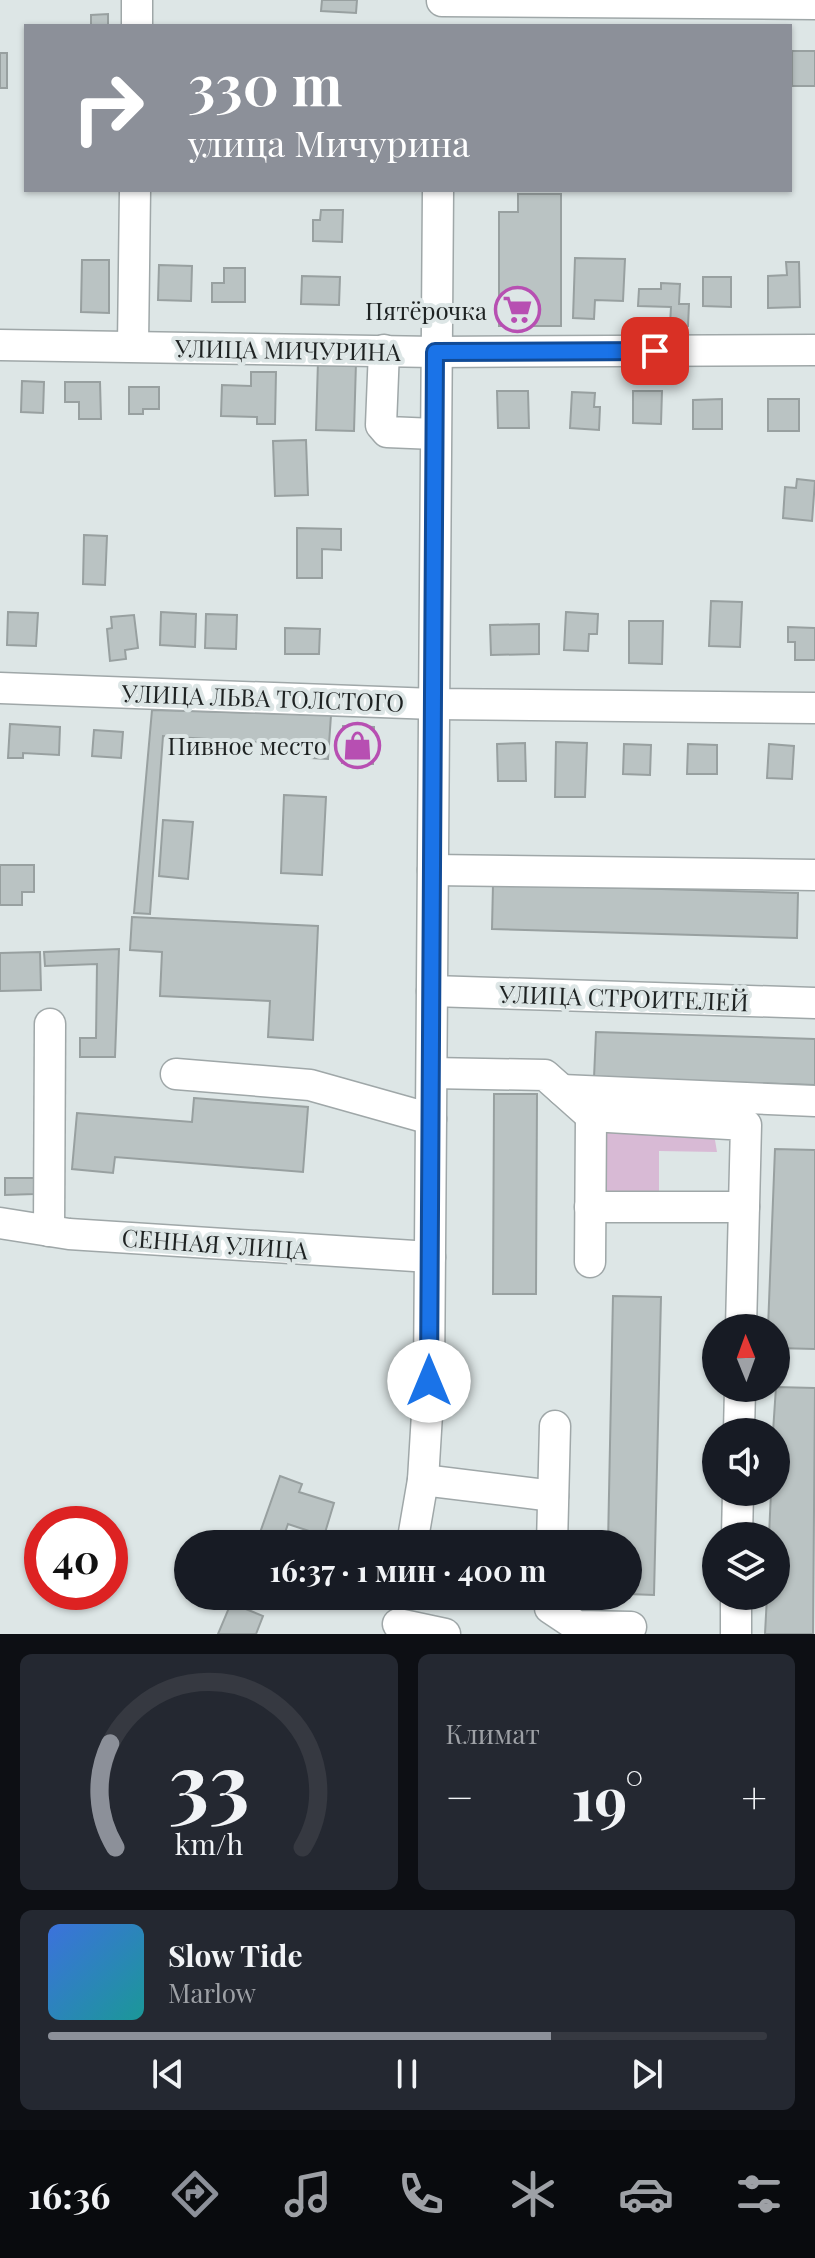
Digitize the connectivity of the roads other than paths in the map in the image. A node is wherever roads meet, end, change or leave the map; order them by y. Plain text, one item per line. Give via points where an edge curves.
1 (137, 0) edge
2 (815, 4) edge
3 (441, 9) edge
4 (137, 24) edge
5 (135, 192) edge
6 (438, 192) edge
7 (0, 345) edge
8 (133, 345) junction
9 (384, 350) junction
10 (815, 350) edge
11 (435, 352) junction
12 (435, 434) junction
13 (0, 688) edge
14 (434, 704) junction
15 (815, 708) edge
16 (433, 870) junction
17 (815, 875) edge
18 (432, 991) junction
19 (815, 1003) edge
20 (50, 1024) dead end
21 (432, 1073) junction
22 (176, 1074) dead end
23 (562, 1090) junction
24 (815, 1101) edge
25 (746, 1111) junction
26 (591, 1116) junction
27 (431, 1119) junction
28 (590, 1207) junction
29 (744, 1207) junction
30 (0, 1223) edge
31 (49, 1231) junction
32 (430, 1257) junction
33 (590, 1262) dead end
34 (741, 1314) edge
35 (555, 1426) dead end
36 (423, 1480) junction
37 (553, 1496) junction
38 (414, 1530) edge
39 (552, 1530) edge
40 (553, 1610) edge
41 (736, 1610) edge
42 (398, 1618) edge
43 (631, 1627) dead end
44 (445, 1634) edge
45 (736, 1634) edge

1 - 4 street
2 - 3 street
5 - 8 street
6 - 11 street
7 - 8 street, УЛИЦА МИЧУРИНА
8 - 9 street, УЛИЦА МИЧУРИНА
9 - 11 street, УЛИЦА МИЧУРИНА
9 - 12 street via 381,425 387,432
10 - 11 street, УЛИЦА МИЧУРИНА
11 - 12 street
12 - 14 street
13 - 14 street, УЛИЦА ЛЬВА ТОЛСТОГО
14 - 15 street, УЛИЦА ЛЬВА ТОЛСТОГО
14 - 16 street
16 - 17 street
16 - 18 street
18 - 19 street, УЛИЦА СТРОИТЕЛЕЙ
18 - 21 street
20 - 31 street
21 - 23 street via 545,1075
21 - 27 street
22 - 27 street via 310,1085
23 - 25 street
23 - 26 street
24 - 25 street
25 - 26 street
25 - 29 street
26 - 28 street
27 - 32 street
28 - 29 street
28 - 33 street
29 - 34 street
30 - 31 street, СЕННАЯ УЛИЦА
31 - 32 street, СЕННАЯ УЛИЦА
32 - 36 street
35 - 37 street
36 - 37 street
36 - 38 street
37 - 39 street
40 - 43 street via 577,1626
41 - 45 street
42 - 44 street

